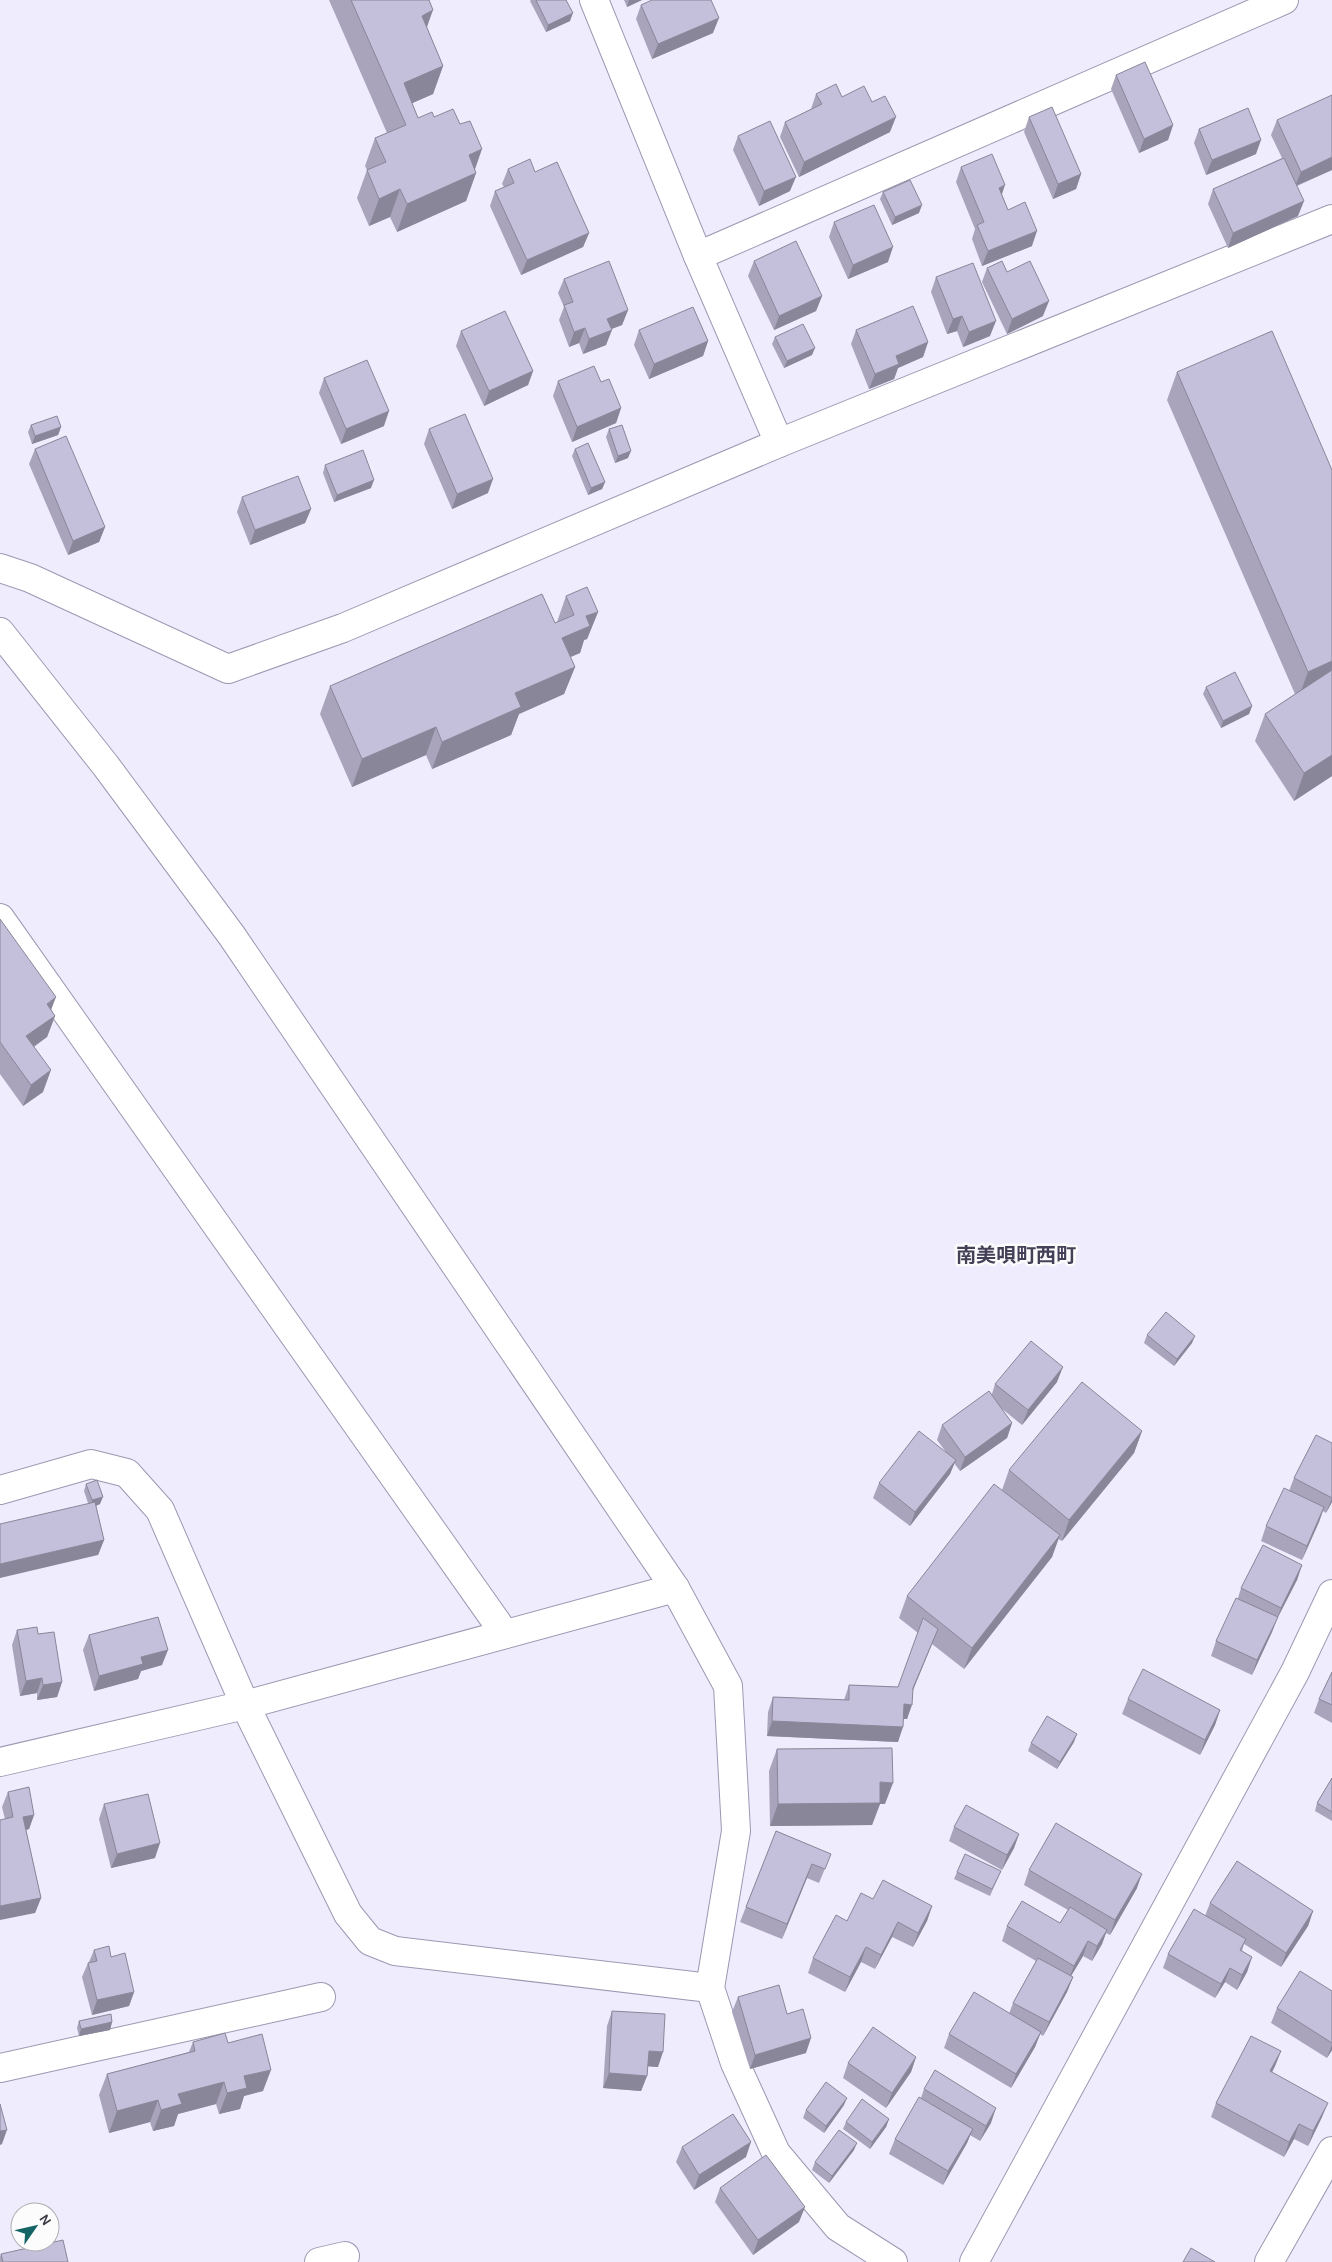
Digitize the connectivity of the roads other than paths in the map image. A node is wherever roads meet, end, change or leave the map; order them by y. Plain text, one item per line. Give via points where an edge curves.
1 (594, 0) edge
2 (1284, 0) edge
3 (1332, 219) edge
4 (698, 256) junction
5 (779, 443) junction
6 (0, 568) edge
7 (0, 632) edge
8 (0, 918) edge
9 (0, 1490) edge
10 (675, 1588) junction
11 (1332, 1594) edge
12 (505, 1634) junction
13 (245, 1705) junction
14 (0, 1762) edge
15 (710, 1988) junction
16 (321, 1997) dead end
17 (0, 2068) edge
18 (1332, 2151) edge
19 (345, 2256) dead end
20 (319, 2262) edge
21 (893, 2262) edge
22 (974, 2262) edge
23 (1269, 2262) edge

1 - 4 street
2 - 4 street
3 - 5 street
4 - 5 street
5 - 6 street via 343,628 228,669 30,578
7 - 10 street via 106,766 232,936
8 - 12 street
9 - 13 street via 91,1464 127,1473 160,1510
10 - 12 street
10 - 15 street via 728,1686 736,1831
11 - 22 street via 1295,1672
12 - 13 street
13 - 14 street
13 - 15 street via 348,1914 370,1941 395,1951
15 - 21 street via 735,2062 776,2152 838,2227
16 - 17 street
18 - 23 street
19 - 20 street

